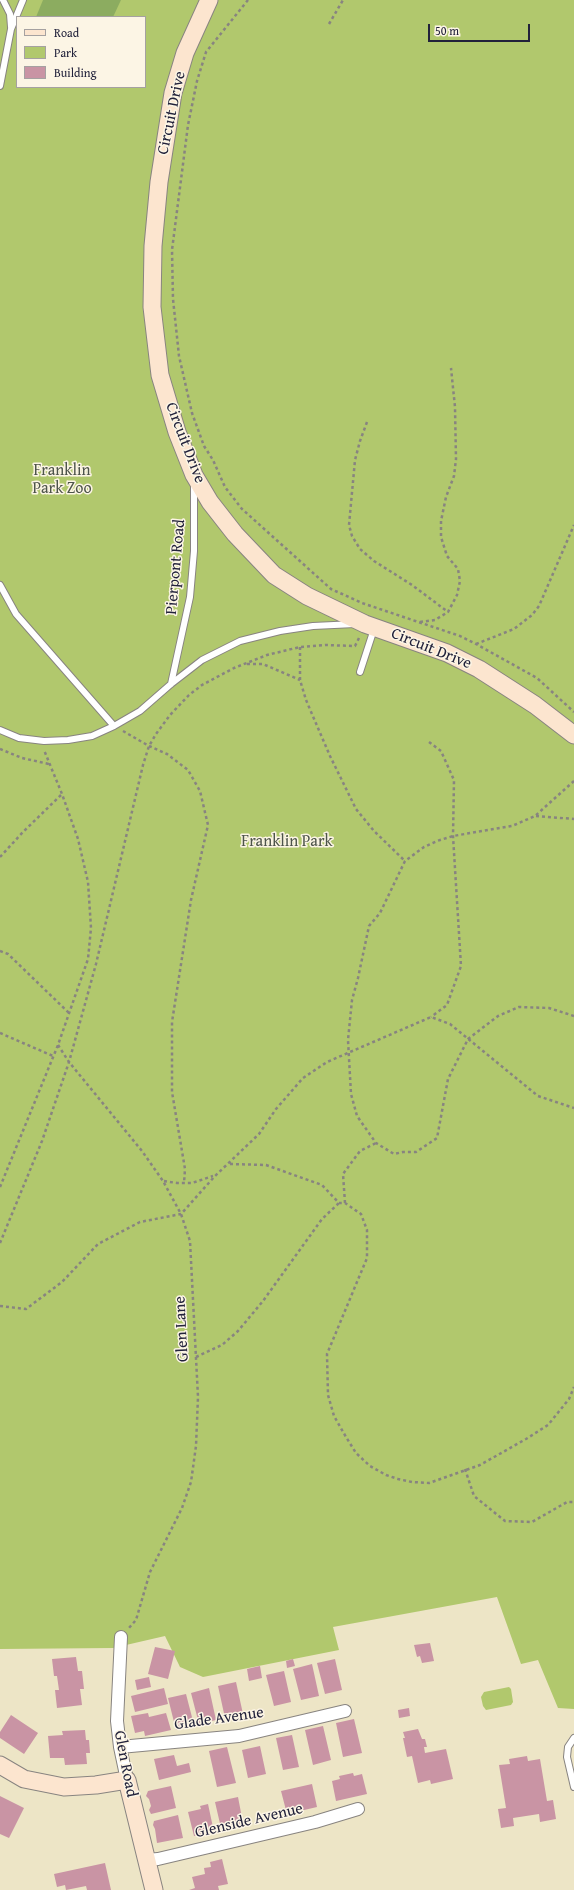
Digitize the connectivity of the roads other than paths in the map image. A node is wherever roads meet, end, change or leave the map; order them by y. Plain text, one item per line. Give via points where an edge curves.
1 (3, 0) edge
2 (23, 0) edge
3 (210, 0) edge
4 (16, 16) edge
5 (16, 16) edge
6 (11, 28) junction
7 (0, 86) edge
8 (194, 475) junction
9 (0, 585) edge
10 (370, 626) junction
11 (360, 672) dead end
12 (171, 684) junction
13 (114, 726) junction
14 (0, 730) edge
15 (574, 735) edge
16 (121, 1637) road end
17 (345, 1711) dead end
18 (574, 1738) edge
19 (120, 1747) junction
20 (0, 1765) edge
21 (127, 1780) junction
22 (574, 1786) edge
23 (358, 1809) dead end
24 (147, 1860) junction
25 (154, 1890) edge

1 - 6 lane via 10,14
2 - 5 lane
3 - 8 main road, Circuit Drive via 185,53 173,93 159,182 153,246 152,307 160,375 177,432
4 - 6 lane
6 - 7 lane
8 - 10 main road, Circuit Drive via 210,502 235,534 274,575 306,596
8 - 12 lane, Pierpont Road via 194,551 190,597
9 - 13 lane via 16,614
10 - 11 lane
10 - 12 lane via 313,626 280,630 240,641 202,660
10 - 15 main road, Circuit Drive via 447,653 479,669
12 - 13 lane via 144,708
13 - 14 lane via 80,739 44,741 19,738
16 - 19 street, Glen Road via 120,1684 116,1709
17 - 19 street, Glade Avenue via 239,1736
18 - 22 lane via 568,1747 567,1757
19 - 21 street, Glen Road
20 - 21 main road via 24,1779 64,1788
21 - 24 main road, Glen Road
23 - 24 street, Glenside Avenue via 315,1822
24 - 25 main road, Glen Road

